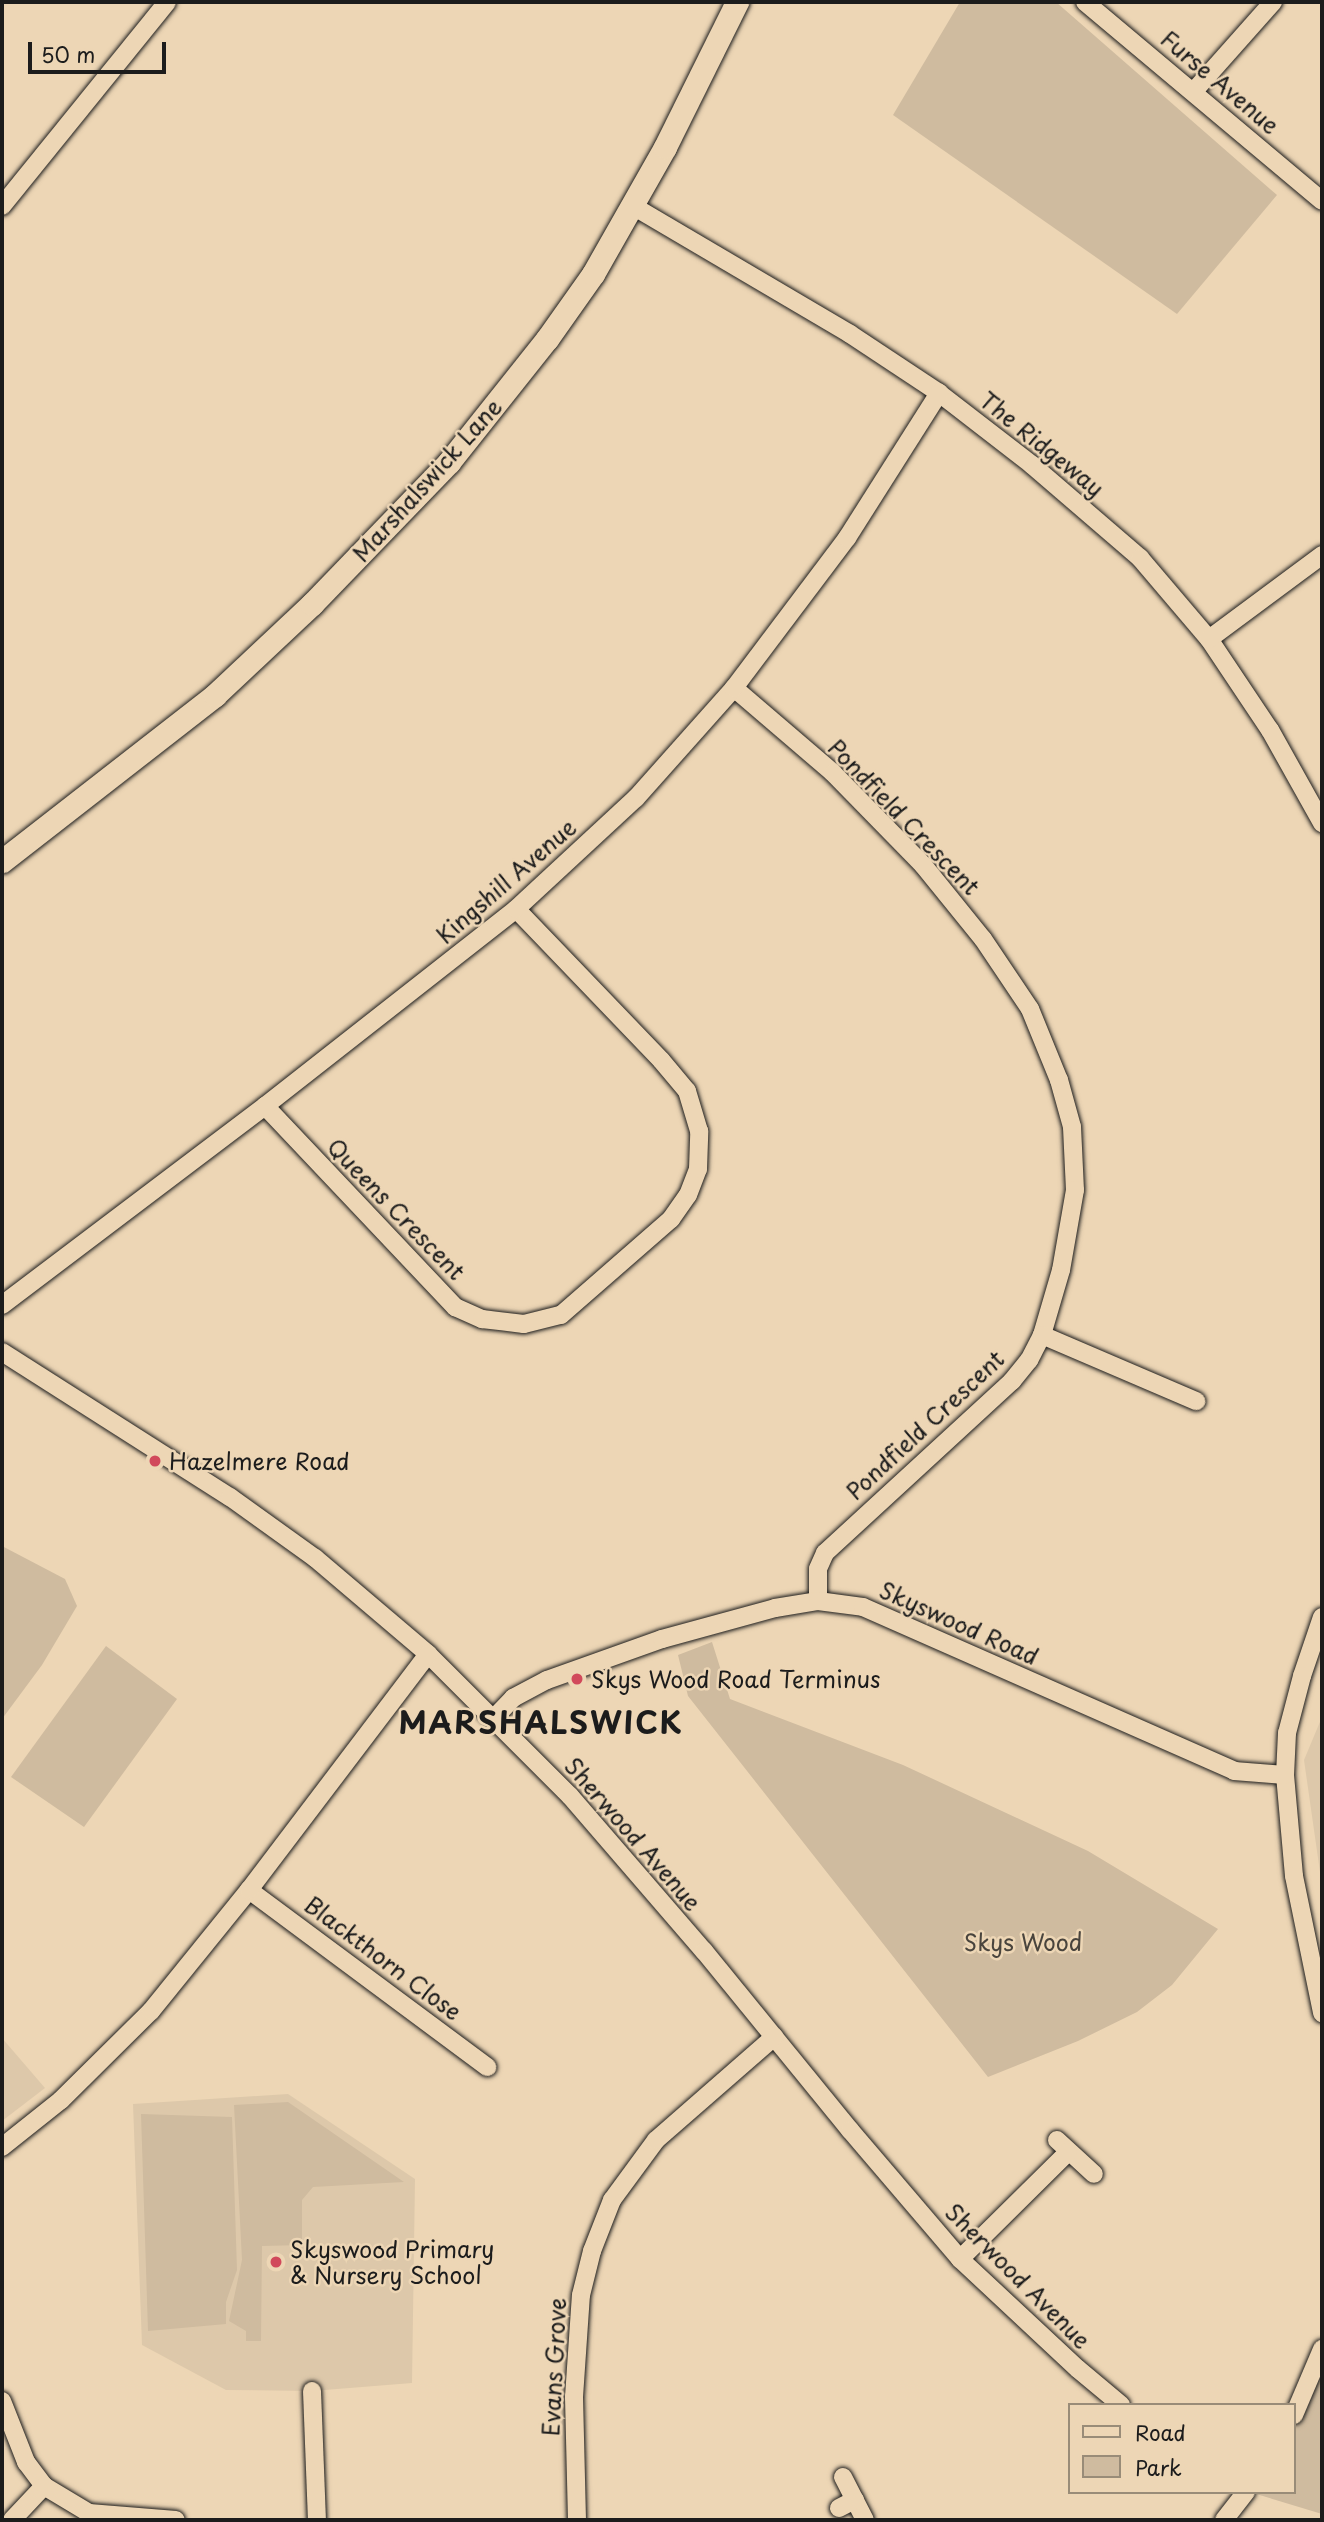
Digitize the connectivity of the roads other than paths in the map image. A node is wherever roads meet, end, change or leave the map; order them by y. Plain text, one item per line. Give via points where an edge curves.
1 (167, 2) edge
2 (737, 2) edge
3 (1085, 2) edge
4 (1273, 2) edge
5 (1194, 91) junction
6 (1322, 201) edge
7 (2, 206) edge
8 (633, 206) junction
9 (939, 393) junction
10 (1322, 555) edge
11 (1209, 639) junction
12 (734, 688) junction
13 (1322, 823) edge
14 (2, 861) edge
15 (516, 909) junction
16 (265, 1106) junction
17 (2, 1305) edge
18 (1042, 1335) junction
19 (2, 1352) edge
20 (1196, 1401) dead end
21 (818, 1601) junction
22 (1322, 1617) edge
23 (428, 1654) junction
24 (494, 1718) junction
25 (1285, 1775) junction
26 (249, 1889) junction
27 (1322, 2013) edge
28 (774, 2037) junction
29 (487, 2067) dead end
30 (2, 2147) edge
31 (1094, 2174) dead end
32 (960, 2259) junction
33 (1322, 2349) edge
34 (312, 2391) dead end
35 (2, 2401) edge
36 (1119, 2403) edge
37 (1296, 2410) edge
38 (843, 2477) dead end
39 (44, 2486) junction
40 (1241, 2494) edge
41 (12, 2520) edge
42 (176, 2520) edge
43 (317, 2520) edge
44 (577, 2520) edge
45 (865, 2520) edge
46 (1224, 2520) edge

1 - 7 street
2 - 8 street, Marshalswick Lane
3 - 5 street, Furse Avenue
4 - 5 street
5 - 6 street, Furse Avenue
8 - 9 street, The Ridgeway via 850,334
8 - 14 street, Marshalswick Lane via 593,274 505,394 368,548 215,695
9 - 11 street, The Ridgeway via 1140,558
9 - 12 street, Kingshill Avenue via 847,538
10 - 11 street
11 - 13 street, The Ridgeway via 1270,730
12 - 15 street, Kingshill Avenue via 636,799
12 - 18 street, Pondfield Crescent via 833,773 923,865 983,939 1030,1009 1059,1080 1072,1127 1075,1190 1062,1270
15 - 16 street, Kingshill Avenue
15 - 16 street, Queens Crescent via 687,1091 699,1131 698,1169 688,1195 671,1219 561,1315 524,1324 482,1318 455,1307
16 - 17 street, Kingshill Avenue
18 - 20 street
18 - 21 street, Pondfield Crescent via 1012,1381 825,1553 818,1569
19 - 23 street, Sherwood Avenue via 230,1497 315,1558
21 - 24 street, Skyswood Road via 662,1639 547,1680 513,1698
21 - 25 street, Skyswood Road via 863,1607 1234,1771
22 - 25 street via 1287,1733
23 - 24 street, Sherwood Avenue
23 - 26 street
24 - 28 street, Sherwood Avenue via 570,1796
25 - 27 street via 1294,1876
26 - 29 street, Blackthorn Close
26 - 30 street via 151,2011 61,2100
28 - 32 street, Sherwood Avenue
28 - 44 street, Evans Grove via 656,2140 612,2200 592,2250 581,2295 574,2397
31 - 32 street via 1062,2146
32 - 36 street, Sherwood Avenue
33 - 37 street
34 - 43 street
35 - 39 street via 26,2462
38 - 45 street via 847,2504
39 - 41 street
39 - 42 street via 89,2513
40 - 46 street

